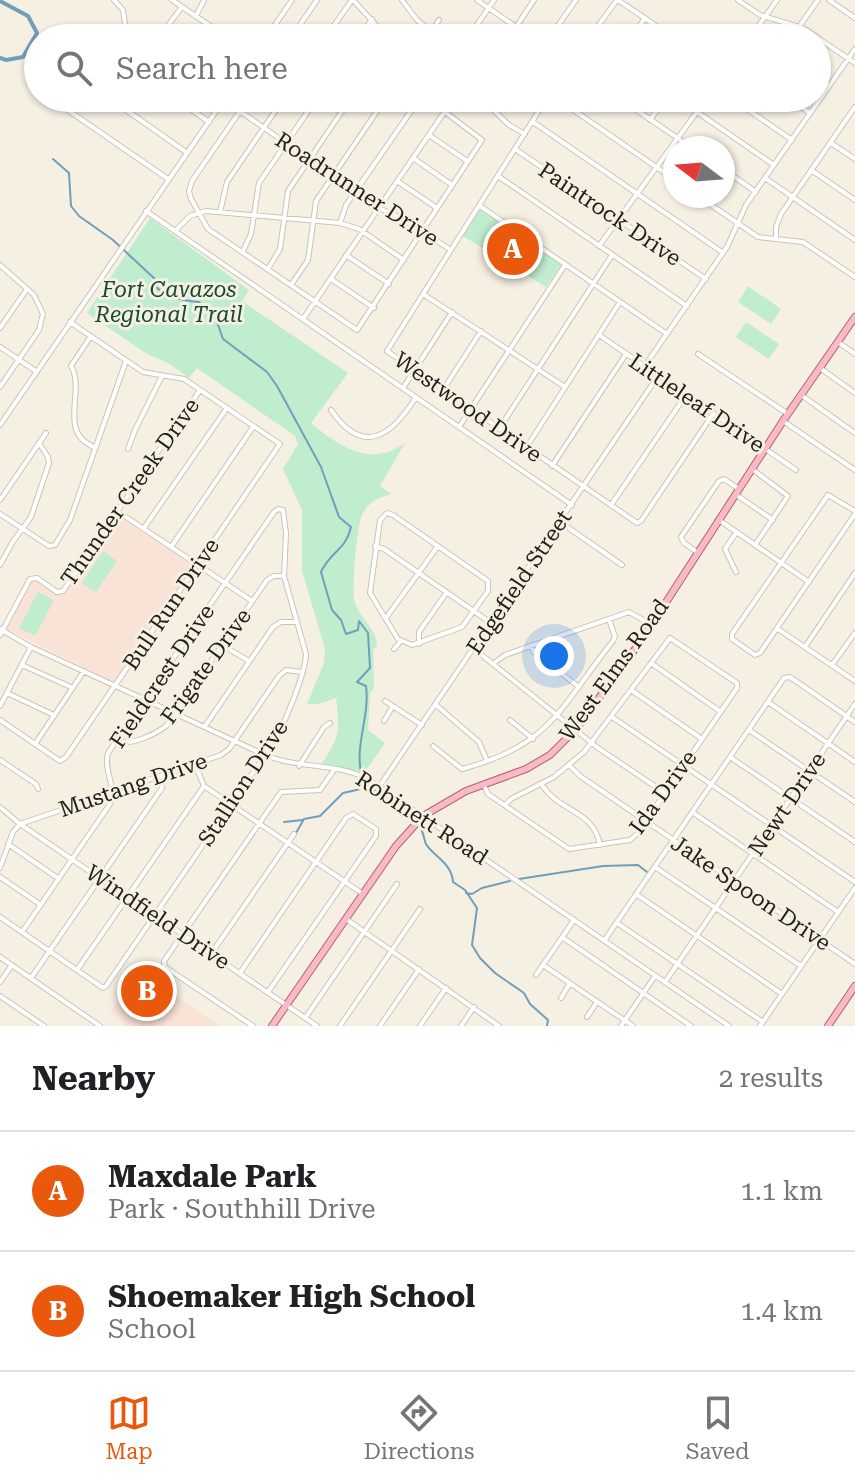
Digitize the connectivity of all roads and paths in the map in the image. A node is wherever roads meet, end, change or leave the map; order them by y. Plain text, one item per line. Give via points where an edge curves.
1 (114, 0) edge
2 (172, 0) edge
3 (204, 0) edge
4 (317, 0) edge
5 (352, 0) edge
6 (402, 0) edge
7 (477, 0) edge
8 (494, 0) edge
9 (534, 0) edge
10 (576, 0) edge
11 (618, 0) edge
12 (738, 0) edge
13 (777, 0) edge
14 (818, 0) edge
15 (829, 0) edge
16 (290, 1) edge
17 (182, 7) junction
18 (489, 8) junction
19 (196, 16) junction
20 (765, 17) junction
21 (645, 18) junction
22 (855, 18) edge
23 (372, 19) junction
24 (439, 20) dead end
25 (125, 24) edge
26 (169, 24) edge
27 (208, 24) edge
28 (275, 24) edge
29 (301, 24) edge
30 (335, 24) edge
31 (369, 24) edge
32 (376, 24) edge
33 (422, 24) edge
34 (436, 24) edge
35 (478, 24) edge
36 (512, 24) edge
37 (518, 24) edge
38 (559, 24) edge
39 (600, 24) edge
40 (641, 24) edge
41 (654, 24) edge
42 (760, 24) edge
43 (792, 24) edge
44 (801, 24) edge
45 (831, 46) edge
46 (855, 49) edge
47 (849, 58) junction
48 (855, 63) edge
49 (831, 83) edge
50 (855, 107) edge
51 (71, 112) edge
52 (129, 112) edge
53 (195, 112) edge
54 (216, 112) edge
55 (239, 112) edge
56 (241, 112) edge
57 (274, 112) edge
58 (307, 112) edge
59 (341, 112) edge
60 (376, 112) edge
61 (410, 112) edge
62 (445, 112) joint
63 (496, 112) edge
64 (539, 112) edge
65 (576, 112) edge
66 (640, 112) edge
67 (656, 112) edge
68 (696, 112) joint
69 (751, 112) edge
70 (810, 113) edge
71 (650, 120) junction
72 (209, 122) junction
73 (533, 122) junction
74 (263, 128) junction
75 (525, 134) junction
76 (429, 135) junction
77 (675, 136) edge
78 (679, 136) edge
79 (792, 140) junction
80 (286, 143) junction
81 (831, 143) junction
82 (515, 149) junction
83 (186, 152) junction
84 (413, 158) junction
85 (309, 159) junction
86 (663, 159) edge
87 (855, 159) edge
88 (468, 162) junction
89 (774, 165) junction
90 (657, 167) junction
91 (811, 170) junction
92 (663, 171) edge
93 (333, 175) junction
94 (498, 176) junction
95 (735, 177) edge
96 (765, 178) junction
97 (168, 179) junction
98 (397, 181) junction
99 (452, 185) junction
100 (356, 191) junction
101 (756, 192) junction
102 (637, 194) junction
103 (793, 197) junction
104 (855, 200) edge
105 (480, 206) junction
106 (379, 208) junction
107 (437, 208) junction
108 (716, 208) edge
109 (146, 211) junction
110 (220, 212) junction
111 (198, 213) junction
112 (254, 215) junction
113 (284, 218) junction
114 (619, 220) junction
115 (311, 221) junction
116 (736, 222) junction
117 (340, 223) junction
118 (175, 231) junction
119 (363, 231) junction
120 (422, 232) junction
121 (776, 239) junction
122 (855, 240) edge
123 (599, 246) junction
124 (451, 250) junction
125 (243, 252) junction
126 (723, 253) junction
127 (346, 255) junction
128 (612, 255) junction
129 (404, 260) junction
130 (565, 265) junction
131 (0, 267) edge
132 (268, 269) junction
133 (855, 277) edge
134 (331, 279) junction
135 (706, 279) junction
136 (593, 283) junction
137 (389, 284) junction
138 (291, 285) junction
139 (27, 289) junction
140 (423, 294) junction
141 (315, 302) junction
142 (620, 302) junction
143 (687, 306) junction
144 (374, 308) junction
145 (452, 312) junction
146 (855, 317) edge
147 (303, 319) junction
148 (70, 322) junction
149 (0, 328) edge
150 (481, 331) junction
151 (667, 334) junction
152 (599, 335) junction
153 (91, 336) junction
154 (838, 342) junction
155 (0, 347) edge
156 (509, 350) junction
157 (626, 354) junction
158 (698, 354) dead end
159 (855, 354) edge
160 (19, 359) junction
161 (126, 361) junction
162 (644, 367) junction
163 (820, 368) junction
164 (538, 369) junction
165 (414, 371) junction
166 (37, 372) junction
167 (162, 376) junction
168 (658, 376) junction
169 (0, 387) edge
170 (565, 387) junction
171 (403, 388) junction
172 (200, 390) junction
173 (443, 390) junction
174 (855, 393) edge
175 (686, 395) junction
176 (801, 395) junction
177 (416, 397) junction
178 (227, 408) junction
179 (470, 409) junction
180 (331, 410) dead end
181 (713, 414) junction
182 (788, 414) junction
183 (783, 421) junction
184 (0, 425) edge
185 (253, 427) junction
186 (459, 427) junction
187 (499, 429) junction
188 (46, 433) dead end
189 (855, 433) edge
190 (39, 443) junction
191 (94, 447) junction
192 (526, 448) junction
193 (128, 449) dead end
194 (765, 449) junction
195 (552, 466) junction
196 (752, 469) junction
197 (796, 470) dead end
198 (855, 470) edge
199 (583, 487) junction
200 (737, 492) junction
201 (0, 500) edge
202 (572, 505) junction
203 (611, 505) junction
204 (280, 509) joint
205 (117, 511) junction
206 (855, 513) edge
207 (0, 514) edge
208 (719, 520) junction
209 (773, 520) junction
210 (560, 522) junction
211 (23, 529) junction
212 (144, 529) junction
213 (737, 532) junction
214 (755, 545) junction
215 (375, 546) junction
216 (438, 546) junction
217 (171, 547) junction
218 (697, 552) junction
219 (2, 555) edge
220 (781, 563) junction
221 (0, 565) edge
222 (197, 565) junction
223 (622, 565) dead end
224 (736, 572) dead end
225 (855, 573) edge
226 (419, 574) junction
227 (284, 576) junction
228 (809, 582) junction
229 (225, 583) junction
230 (447, 592) junction
231 (252, 601) junction
232 (474, 611) junction
233 (386, 618) junction
234 (609, 619) junction
235 (296, 622) junction
236 (491, 623) junction
237 (652, 625) junction
238 (777, 628) junction
239 (1, 631) edge
240 (854, 636) edge
241 (400, 642) junction
242 (419, 644) junction
243 (222, 645) junction
244 (531, 646) junction
245 (31, 647) junction
246 (805, 647) junction
247 (473, 648) junction
248 (394, 649) dead end
249 (249, 661) junction
250 (494, 663) junction
251 (651, 663) junction
252 (22, 665) junction
253 (832, 665) junction
254 (84, 671) junction
255 (302, 672) junction
256 (855, 681) edge
257 (115, 685) junction
258 (579, 687) junction
259 (73, 688) junction
260 (631, 689) junction
261 (7, 693) junction
262 (146, 699) junction
263 (385, 701) dead end
264 (768, 702) junction
265 (436, 704) junction
266 (855, 704) edge
267 (0, 706) edge
268 (393, 706) junction
269 (721, 712) junction
270 (175, 713) junction
271 (54, 715) junction
272 (559, 715) junction
273 (847, 716) junction
274 (611, 717) junction
275 (0, 720) edge
276 (510, 720) dead end
277 (384, 721) dead end
278 (855, 722) edge
279 (330, 723) dead end
280 (422, 725) junction
281 (205, 726) junction
282 (576, 729) junction
283 (749, 730) junction
284 (533, 739) junction
285 (702, 739) junction
286 (117, 740) junction
287 (235, 740) junction
288 (592, 743) junction
289 (35, 744) junction
290 (828, 744) junction
291 (433, 746) dead end
292 (265, 755) junction
293 (730, 757) junction
294 (0, 760) edge
295 (487, 761) junction
296 (855, 762) edge
297 (195, 764) junction
298 (299, 766) junction
299 (570, 766) junction
300 (683, 766) junction
301 (335, 769) junction
302 (810, 771) junction
303 (162, 775) junction
304 (484, 785) junction
305 (542, 785) junction
306 (711, 785) junction
307 (204, 786) junction
308 (379, 787) junction
309 (38, 789) dead end
310 (114, 792) junction
311 (665, 793) junction
312 (791, 798) junction
313 (855, 802) edge
314 (231, 804) junction
315 (505, 805) junction
316 (0, 807) edge
317 (692, 812) junction
318 (423, 816) junction
319 (646, 821) junction
320 (20, 824) junction
321 (259, 824) junction
322 (772, 826) junction
323 (294, 834) dead end
324 (673, 839) junction
325 (855, 842) edge
326 (288, 843) junction
327 (8, 844) junction
328 (600, 845) junction
329 (753, 854) junction
330 (73, 859) junction
331 (316, 862) junction
332 (655, 867) junction
333 (0, 868) edge
334 (0, 877) edge
335 (100, 877) junction
336 (59, 879) junction
337 (734, 881) junction
338 (344, 882) junction
339 (397, 884) dead end
340 (855, 885) edge
341 (363, 894) junction
342 (636, 894) junction
343 (128, 897) junction
344 (41, 905) junction
345 (716, 908) junction
346 (420, 909) dead end
347 (838, 912) junction
348 (155, 915) junction
349 (0, 917) edge
350 (346, 919) junction
351 (574, 920) junction
352 (617, 923) junction
353 (22, 932) junction
354 (364, 932) junction
355 (183, 934) junction
356 (697, 936) junction
357 (562, 937) junction
358 (819, 939) junction
359 (604, 941) junction
360 (50, 951) junction
361 (391, 951) junction
362 (211, 954) junction
363 (0, 957) edge
364 (677, 964) junction
365 (855, 964) edge
366 (12, 965) junction
367 (543, 965) junction
368 (801, 966) junction
369 (419, 969) junction
370 (77, 970) junction
371 (240, 973) junction
372 (536, 975) dead end
373 (655, 976) junction
374 (31, 978) junction
375 (0, 982) edge
376 (665, 982) junction
377 (570, 983) junction
378 (855, 986) edge
379 (446, 988) junction
380 (268, 992) junction
381 (643, 993) junction
382 (782, 994) junction
383 (0, 996) edge
384 (561, 998) dead end
385 (597, 1002) junction
386 (286, 1005) junction
387 (474, 1007) junction
388 (587, 1017) dead end
389 (305, 1018) junction
390 (624, 1020) junction
391 (762, 1024) edge
392 (96, 1025) edge
393 (44, 1026) edge
394 (253, 1026) edge
395 (272, 1026) edge
396 (317, 1026) edge
397 (340, 1026) edge
398 (380, 1026) edge
399 (420, 1026) edge
400 (461, 1026) edge
401 (499, 1026) edge
402 (621, 1026) edge
403 (633, 1026) edge
404 (691, 1026) edge
405 (729, 1026) edge
406 (828, 1026) edge

1 - 25 street via 123,10
2 - 17 street
3 - 19 street
4 - 29 street
5 - 23 street
5 - 30 street
6 - 33 street
7 - 18 street
8 - 18 street
9 - 37 street
10 - 38 street
11 - 21 street
11 - 39 street
12 - 20 street
13 - 20 street
14 - 44 street
15 - 22 street
16 - 28 street
17 - 19 street
17 - 26 street
18 - 35 street
18 - 36 street
19 - 27 street
20 - 42 street
20 - 43 street
21 - 40 street
21 - 41 street
23 - 31 street
23 - 32 street
24 - 34 street
45 - 47 street
46 - 47 street
47 - 48 street
47 - 49 street
50 - 81 street
51 - 97 street
52 - 83 street
53 - 72 street
54 - 72 street
55 - 111 street via 191,184 189,193
56 - 74 street, Roadrunner Drive
57 - 74 street
58 - 80 street
59 - 85 street
60 - 93 street
61 - 100 street
62 - 76 street
62 - 88 street via 482,139
63 - 75 street
64 - 73 street, Westwood Drive
65 - 90 street
66 - 71 street
67 - 71 street
68 - 78 street
68 - 89 street
69 - 79 street
70 - 79 street
71 - 77 street
72 - 83 street
73 - 75 street, Westwood Drive
73 - 102 street
74 - 80 street, Roadrunner Drive
74 - 110 street via 227,182
75 - 82 street, Westwood Drive
76 - 84 street
76 - 88 street
79 - 89 street
80 - 85 street, Roadrunner Drive
80 - 112 street via 259,183
81 - 87 street
81 - 91 street
82 - 94 street, Westwood Drive
82 - 114 street, Paintrock Drive
83 - 97 street
84 - 98 street
84 - 99 street
85 - 93 street, Roadrunner Drive
85 - 113 street via 288,191
86 - 90 street
88 - 99 street
89 - 96 street
90 - 92 street
90 - 102 street
91 - 103 street
91 - 104 street
93 - 100 street, Roadrunner Drive
93 - 115 street via 316,201
94 - 105 street, Westwood Drive
94 - 123 street
95 - 101 street
96 - 101 street
96 - 103 street
97 - 109 street
98 - 106 street
98 - 107 street
99 - 107 street
100 - 106 street, Roadrunner Drive
100 - 117 street
101 - 116 street
102 - 114 street
102 - 126 street
103 - 121 street via 778,218
103 - 122 street
105 - 124 street, Westwood Drive
105 - 130 street
106 - 119 street
106 - 120 street, Roadrunner Drive
107 - 120 street
108 - 116 street
109 - 118 street
109 - 148 street
110 - 111 street
110 - 112 street
111 - 118 street
111 - 125 street via 208,229
112 - 113 street
112 - 125 street
113 - 115 street
113 - 132 street via 280,249
114 - 123 street
114 - 135 street, Paintrock Drive
115 - 117 street
115 - 138 street via 308,260
116 - 121 street via 762,238
116 - 126 street
117 - 119 street
118 - 147 street
119 - 127 street
119 - 129 street
120 - 124 street, Roadrunner Drive
120 - 129 street
121 - 133 street via 803,242
123 - 128 street
124 - 140 street, Westwood Drive
125 - 132 street
126 - 135 street
127 - 134 street
127 - 137 street
128 - 136 street
128 - 143 street
129 - 137 street
130 - 136 street
130 - 156 street
131 - 139 street
132 - 138 street
134 - 141 street
134 - 144 street
135 - 143 street
136 - 142 street
136 - 164 street
137 - 144 street
138 - 141 street
139 - 149 street
139 - 160 street via 39,302 43,318
140 - 145 street
140 - 165 street, Westwood Drive via 387,349
141 - 144 street via 357,330
141 - 147 street
142 - 151 street
142 - 152 street
143 - 151 street
145 - 150 street
145 - 165 street
146 - 154 main road, West Elms Road
147 - 171 street
148 - 153 street
148 - 166 street
150 - 156 street
150 - 173 street
151 - 162 street
152 - 157 street, Littleleaf Drive
152 - 170 street
153 - 161 street
153 - 191 street via 71,366 76,375 75,429
154 - 159 street
154 - 163 main road, West Elms Road
155 - 160 street
156 - 164 street
156 - 179 street
157 - 162 street, Littleleaf Drive
157 - 195 street
158 - 182 street
160 - 166 street
160 - 169 street
161 - 167 street
161 - 191 street
162 - 168 street, Littleleaf Drive
163 - 174 street
163 - 176 main road, West Elms Road
164 - 170 street
164 - 187 street
165 - 171 street
165 - 173 street, Westwood Drive
166 - 184 street
167 - 172 street via 184,379
167 - 193 street
168 - 175 street, Littleleaf Drive
168 - 199 street, Edgefield Street
170 - 192 street
171 - 177 street
172 - 178 street
172 - 205 street, Thunder Creek Drive
173 - 179 street, Westwood Drive
175 - 181 street, Littleleaf Drive
175 - 203 street
176 - 182 main road, West Elms Road
176 - 189 street
177 - 180 street via 396,426 377,435 350,431
177 - 186 street
178 - 185 street
178 - 212 street
179 - 186 street
179 - 187 street, Westwood Drive
181 - 194 street, Littleleaf Drive
181 - 203 street, Westwood Drive via 638,524
182 - 183 main road, West Elms Road
183 - 194 main road, West Elms Road
183 - 198 street
185 - 217 street
185 - 222 street, Bull Run Drive via 280,444
186 - 202 street
187 - 192 street, Westwood Drive
188 - 190 street
190 - 201 street
190 - 211 street via 49,463
191 - 211 street via 70,520 55,545
192 - 195 street, Westwood Drive
194 - 196 main road, West Elms Road
194 - 197 street, Littleleaf Drive
195 - 199 street, Westwood Drive
196 - 200 main road, West Elms Road
196 - 209 street via 788,496
199 - 202 street, Edgefield Street
199 - 203 street, Westwood Drive
200 - 208 main road, West Elms Road
200 - 209 street
200 - 218 street via 722,479 683,533 681,540
202 - 210 street, Edgefield Street
204 - 227 street, Stallion Drive via 286,533
204 - 229 street, Fieldcrest Drive
205 - 212 street
205 - 239 street, Thunder Creek Drive via 63,591 30,579
206 - 220 street via 829,494
206 - 228 street
207 - 211 street
208 - 213 street
208 - 218 main road, West Elms Road
209 - 214 street
210 - 223 street
210 - 236 street, Edgefield Street
211 - 219 street
212 - 217 street
213 - 214 street
213 - 224 street via 725,549
214 - 220 street
215 - 216 street via 380,520 387,513
215 - 226 street
215 - 233 street via 370,593
216 - 226 street
216 - 232 street via 488,581 488,591
217 - 222 street
218 - 237 main road, West Elms Road
219 - 221 street
220 - 228 street
220 - 238 street via 731,637 758,655
222 - 229 street
222 - 257 street, Bull Run Drive
225 - 246 street
226 - 230 street
226 - 233 street
227 - 231 street, Frigate Drive via 267,580
227 - 235 street, Stallion Drive
228 - 238 street
229 - 231 street
229 - 262 street, Fieldcrest Drive
230 - 232 street
230 - 242 street via 419,632
231 - 243 street, Frigate Drive
232 - 236 street
232 - 242 street via 458,630
233 - 241 street
234 - 237 street via 632,612
234 - 244 street
234 - 258 street via 614,639
235 - 249 street via 275,626
235 - 255 street, Stallion Drive via 306,654
236 - 247 street, Edgefield Street
237 - 282 main road, West Elms Road
238 - 246 street
239 - 245 street, Robinett Road
240 - 253 street
241 - 242 street
241 - 248 street
243 - 249 street
243 - 270 street, Frigate Drive
244 - 250 street
244 - 258 street
245 - 252 street
245 - 254 street, Robinett Road
246 - 253 street
247 - 250 street
247 - 265 street, Edgefield Street
249 - 281 street
250 - 272 street
251 - 260 street
251 - 269 street
251 - 269 street, Ida Drive via 670,638 738,685
252 - 259 street
252 - 261 street
253 - 256 street
254 - 257 street, Robinett Road
254 - 259 street
255 - 287 street, Mustang Drive via 286,670 279,676
255 - 292 street, Stallion Drive via 285,723
257 - 262 street, Robinett Road
257 - 289 street, Bull Run Drive via 66,757 60,761
258 - 272 street
259 - 271 street
260 - 274 street
260 - 285 street
261 - 267 street
261 - 271 street
262 - 270 street, Robinett Road
262 - 286 street, Fieldcrest Drive
263 - 268 street
264 - 273 street via 787,676
264 - 283 street
264 - 290 street
265 - 280 street, Edgefield Street
265 - 295 street via 479,742
266 - 273 street, Newt Drive
268 - 277 street
268 - 280 street
269 - 285 street, Ida Drive
270 - 281 street, Robinett Road
270 - 286 street, Frigate Drive via 156,732 125,743
271 - 289 street
272 - 282 street
272 - 284 street
273 - 278 street
273 - 290 street, Newt Drive
274 - 288 street
274 - 300 street
275 - 289 street
276 - 284 street
279 - 298 street
280 - 308 street, Edgefield Street
281 - 287 street, Robinett Road
282 - 288 street
282 - 304 main road, West Elms Road via 537,763
283 - 293 street
283 - 302 street
284 - 295 street
285 - 300 street, Ida Drive
286 - 310 street, Fieldcrest Drive via 106,760
287 - 292 street, Robinett Road
287 - 297 street, Mustang Drive via 221,755
288 - 299 street
288 - 311 street
290 - 296 street
290 - 302 street, Newt Drive
291 - 295 street via 460,768
292 - 298 street, Robinett Road
292 - 314 street, Stallion Drive
293 - 306 street
293 - 312 street
294 - 309 street
297 - 303 street, Mustang Drive
297 - 307 street
298 - 301 street, Robinett Road
299 - 305 street
299 - 319 street, Jake Spoon Drive
300 - 306 street
300 - 311 street, Ida Drive
301 - 308 street, Robinett Road via 356,773
301 - 321 street via 320,790 282,791
302 - 312 street, Newt Drive
302 - 313 street
303 - 310 street, Mustang Drive
303 - 335 street via 162,788
304 - 315 street, Ida Drive
304 - 318 main road, West Elms Road
305 - 315 street
305 - 328 street via 594,826
306 - 317 street
306 - 322 street
307 - 314 street
307 - 343 street
308 - 318 street, Robinett Road
310 - 320 street, Mustang Drive
310 - 330 street
311 - 319 street, Ida Drive
312 - 322 street, Newt Drive
312 - 325 street
314 - 321 street
314 - 348 street, Stallion Drive
315 - 328 street, Ida Drive via 569,849
316 - 320 street, Windfield Drive
317 - 324 street
317 - 329 street
318 - 341 main road, West Elms Road
318 - 351 street, Robinett Road
319 - 324 street, Jake Spoon Drive
319 - 328 street, Ida Drive via 632,839
320 - 327 street
320 - 330 street, Windfield Drive
321 - 326 street
321 - 355 street
322 - 329 street, Newt Drive
322 - 340 street
323 - 326 street
324 - 332 street
324 - 337 street, Jake Spoon Drive
326 - 331 street
326 - 362 street
327 - 333 street
327 - 336 street
329 - 337 street, Newt Drive
329 - 347 street
330 - 335 street, Windfield Drive
330 - 336 street
331 - 338 street
331 - 338 street via 353,814 376,829
331 - 371 street
332 - 342 street
332 - 345 street
334 - 344 street
335 - 343 street, Windfield Drive
335 - 360 street
336 - 344 street
337 - 345 street, Newt Drive
337 - 358 street, Jake Spoon Drive
338 - 341 street
338 - 380 street
339 - 354 street
340 - 347 street
341 - 350 main road, West Elms Road
342 - 352 street
342 - 356 street
343 - 348 street, Windfield Drive
343 - 370 street
344 - 353 street
345 - 356 street, Newt Drive
345 - 368 street
346 - 361 street
347 - 358 street
348 - 355 street, Windfield Drive
348 - 370 street, Stallion Drive via 105,987
349 - 353 street
350 - 354 street
350 - 386 main road, West Elms Road
351 - 357 street
351 - 359 street, Robinett Road
352 - 359 street
352 - 364 street
353 - 360 street
354 - 361 street
354 - 389 street
355 - 362 street, Windfield Drive
355 - 394 street via 165,967
356 - 364 street, Newt Drive
356 - 382 street
357 - 367 street
357 - 381 street
358 - 365 street, Jake Spoon Drive
358 - 368 street
359 - 373 street, Robinett Road
360 - 370 street
360 - 374 street
361 - 369 street
361 - 397 street
362 - 371 street, Windfield Drive
363 - 366 street
364 - 376 street, Newt Drive
364 - 391 street
366 - 374 street
366 - 375 street
367 - 372 street
367 - 377 street
368 - 382 street
369 - 379 street
369 - 398 street
371 - 380 street, Windfield Drive
373 - 376 street, Robinett Road
373 - 381 street
374 - 392 street
376 - 405 street, Robinett Road
377 - 384 street
377 - 385 street
378 - 406 main road
379 - 387 street
379 - 399 street
380 - 386 street, Windfield Drive
381 - 390 street
381 - 404 street
382 - 391 street
383 - 393 street
385 - 388 street
385 - 390 street
386 - 389 street, Windfield Drive
386 - 395 main road, West Elms Road
387 - 400 street
387 - 401 street
389 - 396 street, Windfield Drive
390 - 402 street
390 - 403 street

